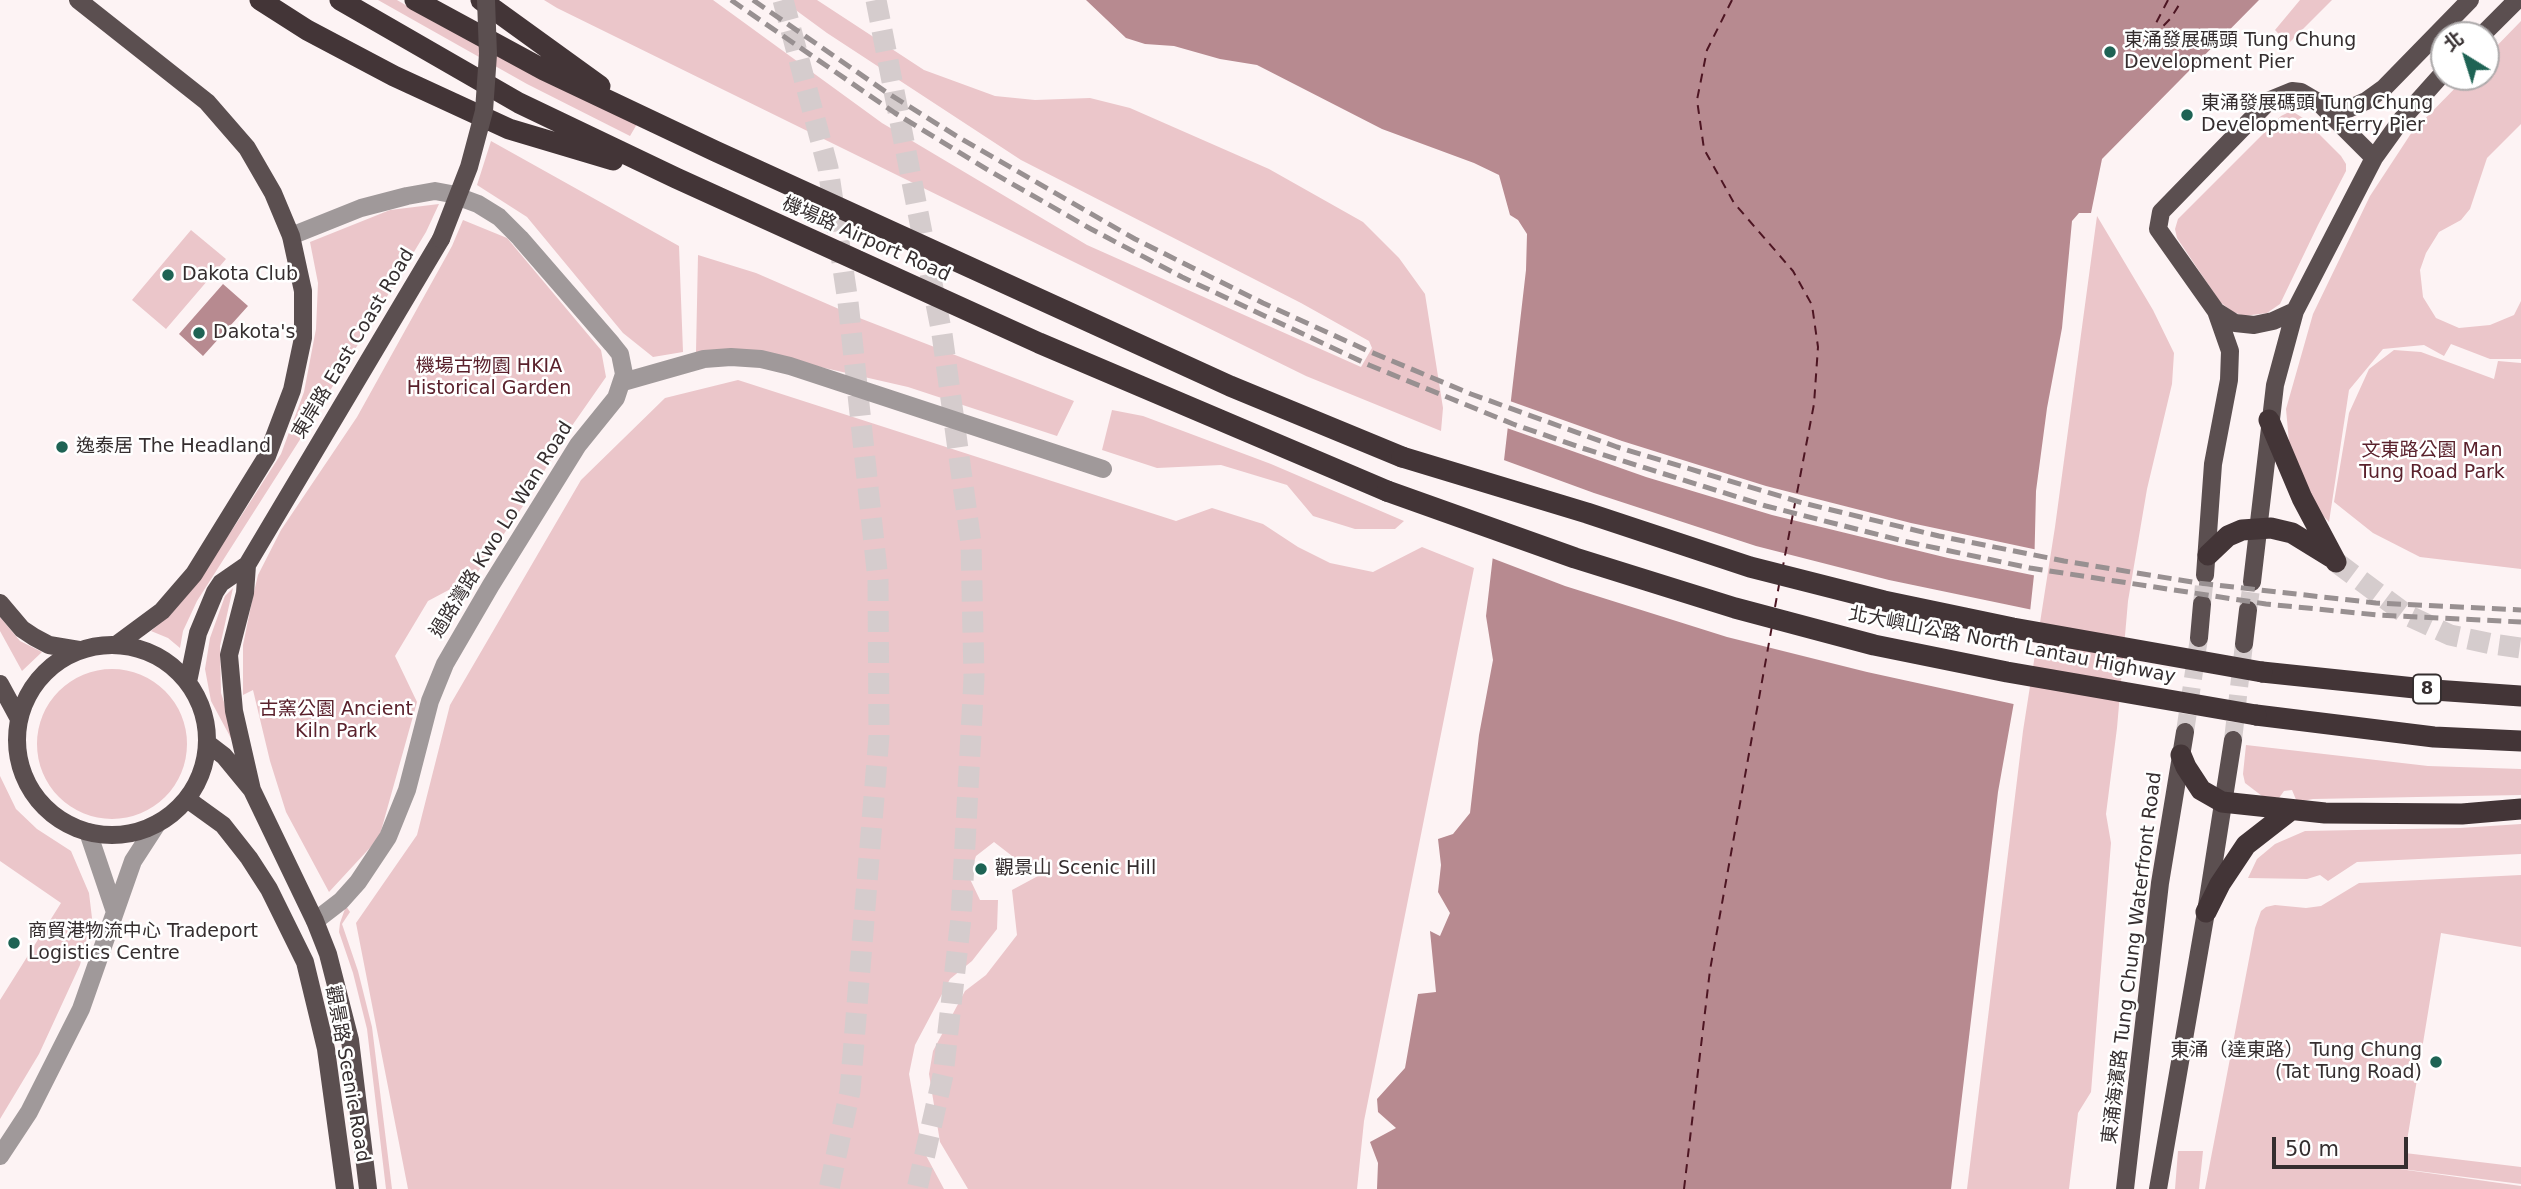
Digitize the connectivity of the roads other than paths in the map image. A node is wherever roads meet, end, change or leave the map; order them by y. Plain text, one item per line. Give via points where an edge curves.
1 (78, 0) edge
2 (260, 0) edge
3 (340, 0) edge
4 (415, 0) edge
5 (484, 0) edge
6 (2470, 0) edge
7 (2517, 0) edge
8 (2496, 21) edge
9 (2430, 88) edge
10 (2330, 112) junction
11 (644, 118) junction
12 (2374, 158) junction
13 (676, 178) junction
14 (291, 236) junction
15 (2216, 311) junction
16 (2295, 311) junction
17 (623, 382) junction
18 (2269, 420) junction
19 (1402, 457) joint
20 (1103, 469) dead end
21 (1387, 491) joint
22 (2257, 528) junction
23 (247, 565) junction
24 (2207, 565) joint
25 (2252, 582) tunnel mouth
26 (0, 603) edge
27 (2202, 604) tunnel mouth
28 (2248, 610) tunnel mouth
29 (2199, 638) tunnel mouth
30 (2244, 644) tunnel mouth
31 (116, 645) junction
32 (79, 650) junction
33 (188, 682) junction
34 (0, 684) edge
35 (2521, 696) edge
36 (19, 719) junction
37 (2185, 732) tunnel mouth
38 (2233, 740) tunnel mouth
39 (2521, 741) edge
40 (207, 743) junction
41 (2181, 755) junction
42 (252, 790) junction
43 (187, 799) junction
44 (2222, 802) junction
45 (2521, 809) edge
46 (2291, 810) junction
47 (156, 824) junction
48 (88, 832) junction
49 (114, 909) junction
50 (2206, 912) junction
51 (315, 920) junction
52 (0, 1156) edge
53 (345, 1189) edge
54 (368, 1189) edge
55 (2125, 1189) edge
56 (2158, 1189) edge

1 - 14 main road, 東岸路 East Coast Road via 207,102 247,148
2 - 13 highway via 394,76 509,129
3 - 13 highway, 機場路 Airport Road via 519,103
4 - 11 highway, 機場路 Airport Road
5 - 11 highway
5 - 23 main road, 東岸路 East Coast Road, bridge via 488,54 484,111 469,167 441,239
6 - 10 main road via 2384,88 2348,109
7 - 8 main road
9 - 12 main road
10 - 12 main road
10 - 15 main road via 2301,92 2280,94 2161,212 2158,229
11 - 19 highway, 機場路 Airport Road via 1230,386
12 - 16 main road
13 - 21 highway, 機場路 Airport Road via 1039,343
14 - 17 street via 407,195 435,191 478,204 520,238 612,344 624,365
14 - 31 main road, 東岸路 East Coast Road via 303,291 303,338 292,390 267,456 194,574 162,611
15 - 16 main road via 2235,323 2254,325
15 - 24 main road via 2231,365 2214,457
16 - 18 main road
17 - 20 street via 704,359 761,359
17 - 51 street, 過路灣路 Kwo Lo Wan Road via 571,457 445,664 388,837 358,882
18 - 22 main road
18 - 22 highway via 2333,559 2292,533
19 - 35 highway, 北大嶼山公路 North Lantau Highway / 8, bridge via 1750,567 1884,601 2262,672
21 - 39 highway, 北大嶼山公路 North Lantau Highway, bridge via 1575,558 1874,645 2256,715 2434,737
22 - 24 highway via 2228,536
22 - 25 main road
23 - 33 main road, 東岸路 East Coast Road via 215,592 198,633
23 - 42 main road via 245,593 229,655 233,711
26 - 32 main road via 34,637 49,645
27 - 29 main road
28 - 30 main road
31 - 32 main road
31 - 33 main road via 156,655
32 - 36 main road via 38,680
33 - 40 main road via 201,706
34 - 36 main road
36 - 48 main road via 18,753 26,780 41,804 61,820
37 - 41 main road, 東涌海濱路 Tung Chung Waterfront Road
38 - 44 main road
40 - 42 main road, 觀景路 Scenic Road via 225,756
40 - 43 main road via 201,773
41 - 44 highway via 2201,790
41 - 55 main road, 東涌海濱路 Tung Chung Waterfront Road via 2160,883
42 - 51 main road, 觀景路 Scenic Road
43 - 47 main road
43 - 53 main road, 觀景路 Scenic Road via 223,825 249,858 305,962 326,1049
44 - 46 highway
44 - 50 main road
45 - 46 highway via 2462,814
46 - 50 highway via 2246,845
47 - 48 main road via 119,835
47 - 49 street via 133,861
48 - 49 street
49 - 52 street via 81,1009 29,1112
50 - 56 main road
51 - 54 main road, 觀景路 Scenic Road via 350,1040

